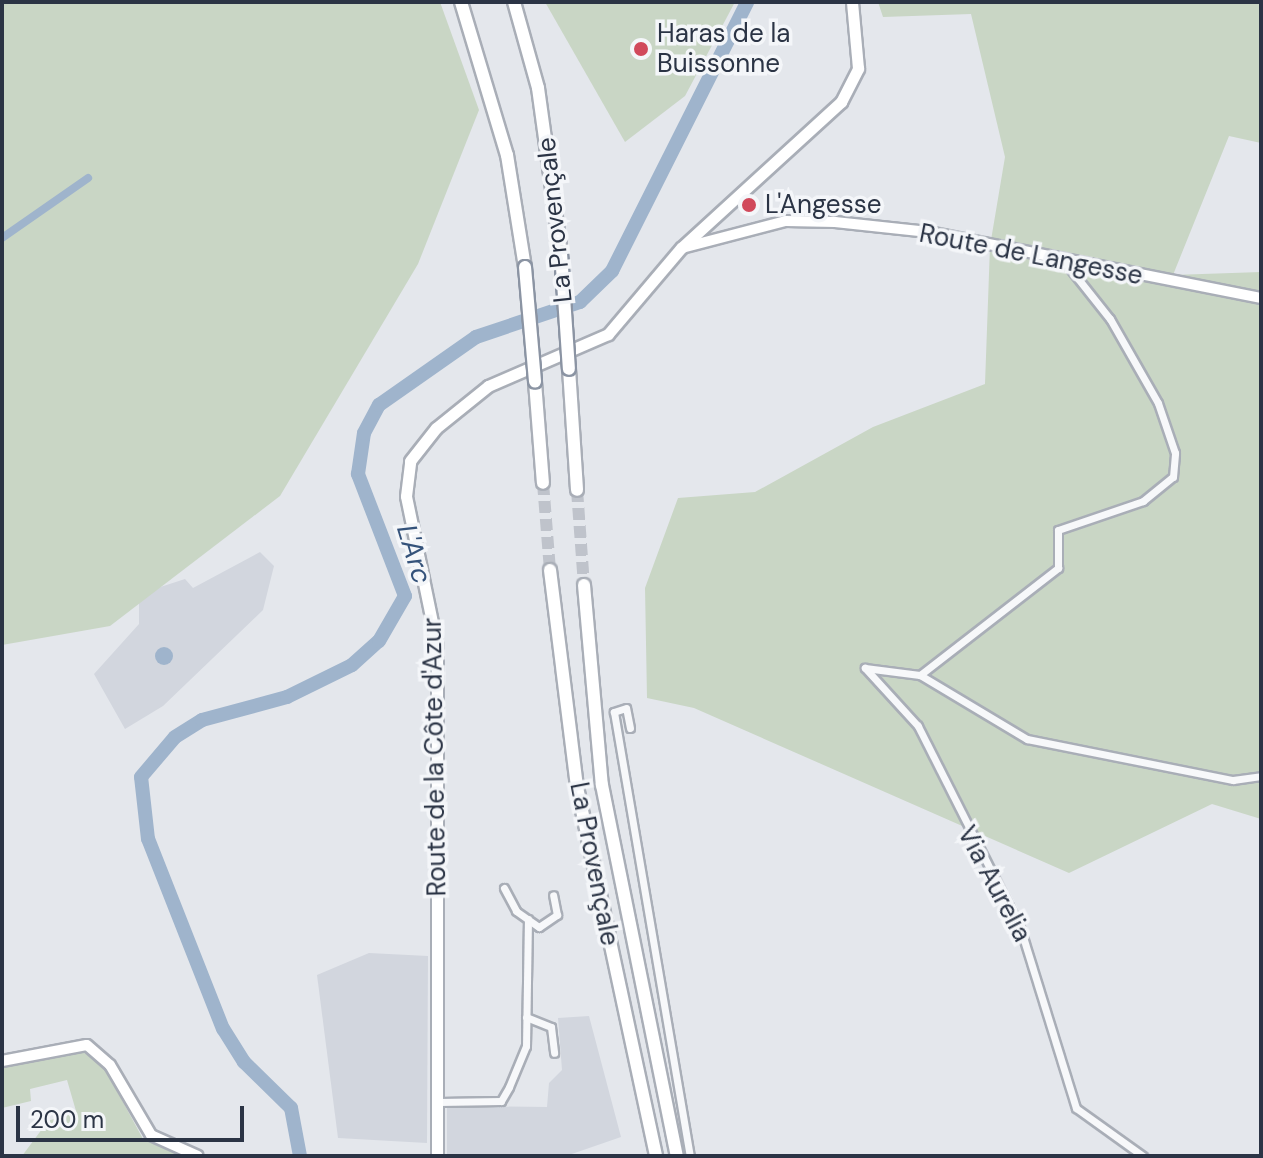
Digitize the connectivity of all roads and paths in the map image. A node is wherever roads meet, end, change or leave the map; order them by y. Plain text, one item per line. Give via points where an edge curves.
1 (461, 2) edge
2 (514, 2) edge
3 (852, 2) edge
4 (681, 248) junction
5 (1064, 261) junction
6 (1261, 298) edge
7 (543, 483) tunnel mouth
8 (577, 490) tunnel mouth
9 (550, 570) tunnel mouth
10 (584, 585) tunnel mouth
11 (920, 675) junction
12 (630, 728) dead end
13 (1261, 776) edge
14 (504, 888) dead end
15 (553, 895) dead end
16 (528, 919) junction
17 (526, 1017) junction
18 (554, 1053) dead end
19 (2, 1061) edge
20 (439, 1102) junction
21 (198, 1156) edge
22 (437, 1156) edge
23 (656, 1156) edge
24 (677, 1156) edge
25 (690, 1156) edge
26 (1143, 1156) edge

1 - 7 highway, La Provençale, bridge via 507,155 525,267
2 - 8 highway, La Provençale, bridge via 538,88 561,253
3 - 4 main road, Route de la Côte d'Azur via 858,68 841,102
4 - 5 street, Route de Langesse via 800,220 928,232
4 - 20 main road, Route de la Côte d'Azur via 608,334 488,386 410,461 406,496 437,646
5 - 6 street, Route de Langesse
5 - 11 street via 1110,319 1158,403 1175,453 1173,477 1143,501 1058,530 1058,568
9 - 23 highway, La Provençale via 577,787
10 - 24 highway, La Provençale via 602,785
11 - 13 street via 1027,739 1233,780
11 - 26 street, Via Aurelia via 865,668 918,726 1021,930 1068,1092 1086,1119
12 - 25 street via 626,708 614,712
14 - 16 street
15 - 16 street via 555,919 539,927
16 - 17 street
17 - 18 street via 551,1027
17 - 20 street via 526,1046 501,1101
19 - 21 street via 87,1045 110,1065 151,1135
20 - 22 main road, Route de la Côte d'Azur

